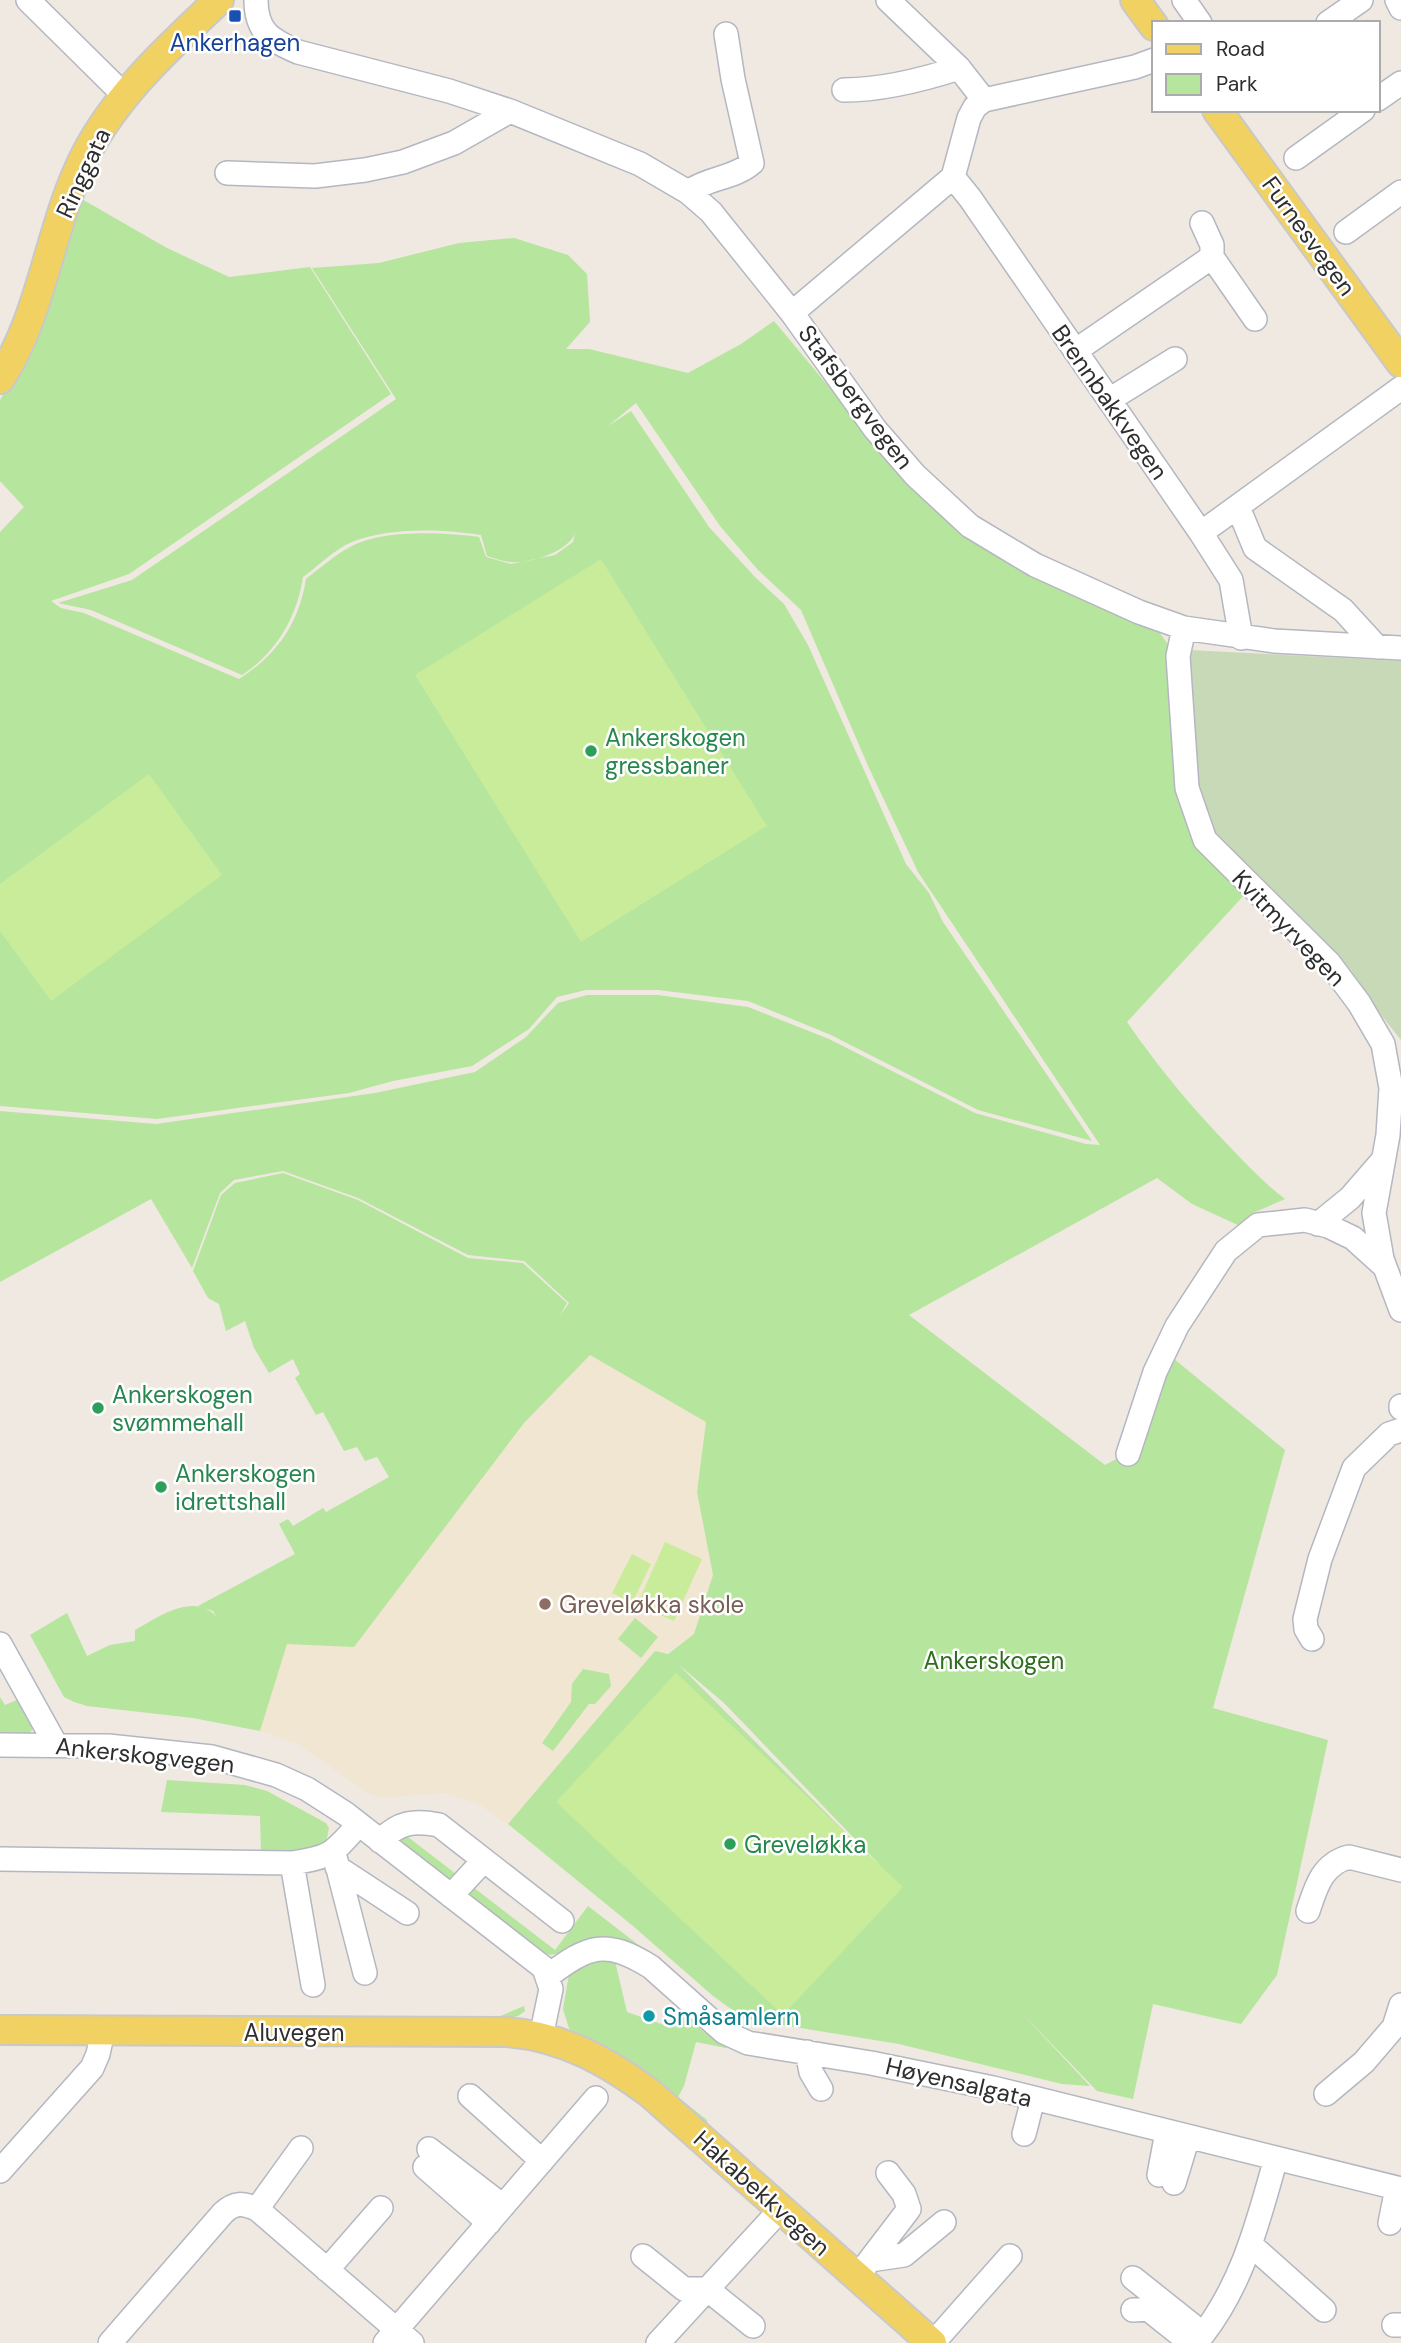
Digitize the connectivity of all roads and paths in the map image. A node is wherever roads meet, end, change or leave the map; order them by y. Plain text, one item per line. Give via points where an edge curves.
1 (28, 0) edge
2 (219, 0) edge
3 (256, 0) edge
4 (1136, 0) edge
5 (1184, 0) edge
6 (1361, 0) edge
7 (1397, 0) edge
8 (894, 1) edge
9 (1401, 8) edge
10 (1199, 21) edge
11 (1331, 21) edge
12 (1152, 23) edge
13 (726, 34) dead end
14 (1152, 61) edge
15 (958, 68) junction
16 (1401, 83) edge
17 (844, 90) dead end
18 (124, 95) junction
19 (1380, 98) edge
20 (984, 100) junction
21 (510, 111) junction
22 (1218, 112) edge
23 (1360, 112) edge
24 (1296, 158) dead end
25 (227, 173) dead end
26 (953, 177) junction
27 (688, 192) junction
28 (1401, 192) edge
29 (1202, 223) dead end
30 (1346, 232) dead end
31 (1212, 257) junction
32 (792, 313) junction
33 (1255, 320) dead end
34 (1075, 351) junction
35 (1175, 359) dead end
36 (1401, 363) edge
37 (0, 379) edge
38 (1401, 388) edge
39 (1109, 400) junction
40 (1238, 507) junction
41 (1201, 533) junction
42 (1184, 628) junction
43 (1241, 638) junction
44 (1377, 647) junction
45 (1401, 648) edge
46 (1383, 1160) junction
47 (1318, 1224) junction
48 (1384, 1266) junction
49 (1401, 1310) edge
50 (1401, 1430) edge
51 (1129, 1454) dead end
52 (1312, 1639) dead end
53 (0, 1644) edge
54 (0, 1745) edge
55 (56, 1745) junction
56 (359, 1825) junction
57 (380, 1841) junction
58 (0, 1859) edge
59 (335, 1860) junction
60 (484, 1860) junction
61 (292, 1863) junction
62 (1401, 1870) edge
63 (451, 1896) junction
64 (1308, 1911) dead end
65 (407, 1913) dead end
66 (562, 1921) dead end
67 (365, 1973) dead end
68 (548, 1976) junction
69 (313, 1985) dead end
70 (1401, 2005) edge
71 (0, 2030) edge
72 (103, 2031) junction
73 (541, 2037) junction
74 (586, 2052) joint
75 (807, 2052) junction
76 (821, 2089) dead end
77 (1326, 2094) dead end
78 (470, 2096) dead end
79 (596, 2098) dead end
80 (1033, 2099) junction
81 (1024, 2134) dead end
82 (1177, 2135) junction
83 (301, 2148) dead end
84 (427, 2158) dead end
85 (1276, 2158) junction
86 (542, 2161) junction
87 (0, 2171) edge
88 (888, 2173) dead end
89 (1166, 2179) dead end
90 (1399, 2189) edge
91 (249, 2206) junction
92 (381, 2208) dead end
93 (780, 2210) junction
94 (496, 2214) junction
95 (944, 2222) dead end
96 (1390, 2223) dead end
97 (1251, 2245) junction
98 (643, 2256) dead end
99 (1010, 2256) dead end
100 (863, 2269) junction
101 (327, 2270) junction
102 (1133, 2277) dead end
103 (707, 2289) junction
104 (1133, 2310) dead end
105 (1324, 2310) dead end
106 (752, 2326) dead end
107 (398, 2339) edge
108 (1200, 2342) edge
109 (110, 2343) edge
110 (658, 2343) edge
111 (932, 2343) edge

1 - 18 street
2 - 18 main road, Ringgata
3 - 21 street, Stafsbergvegen via 258,20 275,41 318,58
4 - 12 main road
5 - 10 street
6 - 11 street
7 - 9 street
8 - 15 street
13 - 27 street via 752,163
14 - 20 street
15 - 17 street
15 - 20 street
16 - 19 street
18 - 37 main road, Ringgata via 85,155 23,337
20 - 26 street via 969,118
21 - 25 street via 454,143 403,162 315,176
21 - 27 street, Stafsbergvegen via 640,164
22 - 36 main road, Furnesvegen
23 - 24 street
26 - 32 street
26 - 34 street, Brennbakkvegen
27 - 32 street, Stafsbergvegen via 711,212
28 - 30 street
29 - 31 street
31 - 33 street
31 - 34 street
32 - 42 street, Stafsbergvegen via 875,429 915,475 970,526 1035,565
34 - 39 street, Brennbakkvegen
35 - 39 street
38 - 40 street
39 - 41 street, Brennbakkvegen
40 - 41 street
40 - 44 street via 1255,548 1343,610
41 - 43 street, Brennbakkvegen via 1231,580
42 - 43 street, Stafsbergvegen
42 - 46 street, Kvitmyrvegen via 1178,656 1191,803 1205,840 1329,963 1383,1044 1391,1088
43 - 44 street, Stafsbergvegen
44 - 45 street, Stafsbergvegen
46 - 47 street via 1350,1198
46 - 48 street, Kvitmyrvegen via 1374,1213
47 - 48 street via 1353,1238
47 - 51 street via 1305,1220 1258,1225 1226,1251 1177,1325 1155,1372
48 - 49 street, Kvitmyrvegen
50 - 52 street via 1389,1434 1354,1468 1320,1559 1305,1619
53 - 55 street
54 - 55 street, Ankerskogvegen
55 - 56 street, Ankerskogvegen via 108,1746 244,1764 307,1790
56 - 57 street, Ankerskogvegen
56 - 59 street
57 - 60 street via 407,1822 420,1821 439,1825
57 - 63 street, Ankerskogvegen
58 - 61 street
59 - 61 street
59 - 65 street
59 - 67 street
60 - 63 street
60 - 66 street
61 - 69 street
62 - 64 street via 1341,1859 1322,1874
63 - 68 street, Ankerskogvegen via 537,1962
68 - 73 street via 551,1989
68 - 75 street, Høyensalgata via 587,1950 611,1949 651,1966 724,2032 748,2043
70 - 77 street via 1394,2028 1364,2062
71 - 72 main road, Aluvegen
72 - 73 main road, Aluvegen via 506,2032
72 - 87 street via 92,2068
73 - 74 main road, Aluvegen
74 - 93 main road, Hakabekkvegen via 651,2094
75 - 76 street
75 - 80 street, Høyensalgata
78 - 86 street
79 - 86 street
80 - 81 street
80 - 82 street, Høyensalgata
82 - 85 street, Høyensalgata
82 - 89 street
83 - 91 street
84 - 94 street
85 - 90 street, Høyensalgata
85 - 97 street
86 - 94 street
88 - 100 street via 909,2209
90 - 96 street
91 - 101 street
91 - 109 street via 231,2206 223,2213
92 - 101 street
93 - 100 main road, Hakabekkvegen
93 - 103 street
94 - 107 street
95 - 100 street via 904,2255
97 - 105 street
97 - 108 street
98 - 103 street via 684,2289
99 - 111 street
100 - 111 main road, Hakabekkvegen
101 - 107 street
102 - 108 street via 1192,2325
103 - 106 street
103 - 110 street
104 - 108 street via 1148,2309 1182,2336

